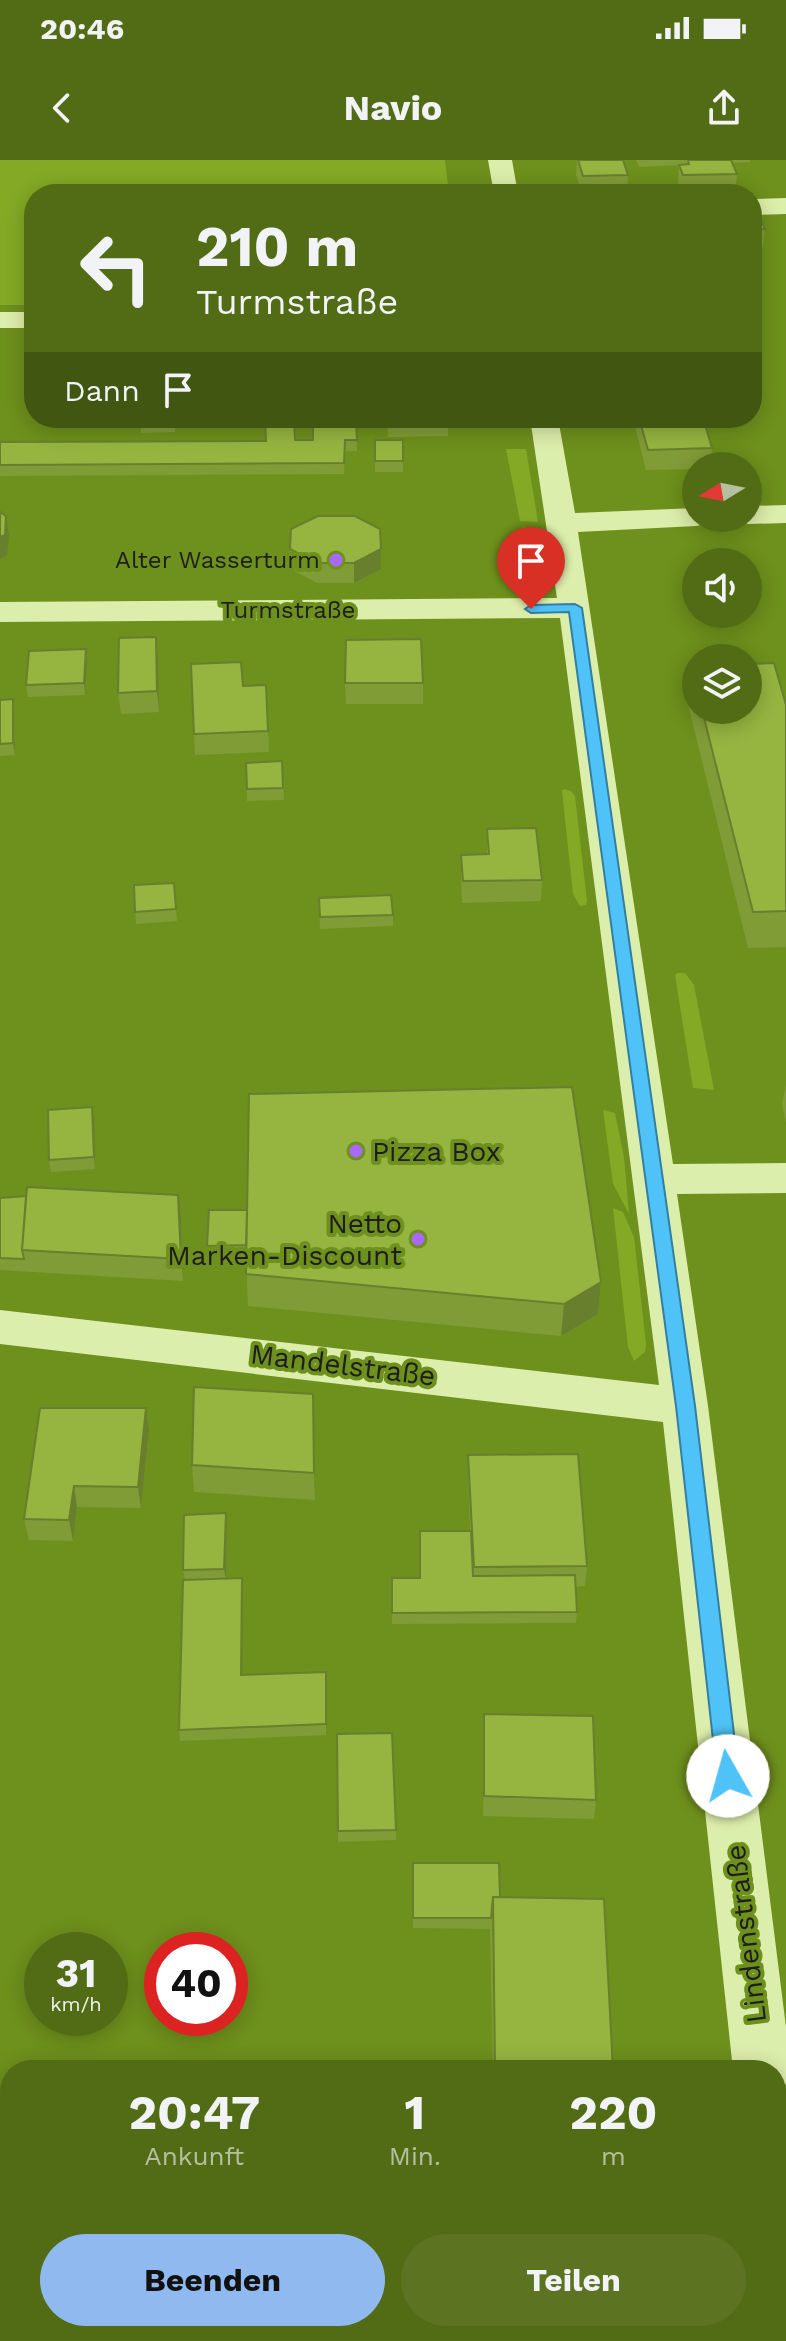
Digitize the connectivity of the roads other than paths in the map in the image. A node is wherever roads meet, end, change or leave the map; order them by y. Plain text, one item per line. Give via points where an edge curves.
1 (500, 160) edge
2 (504, 184) edge
3 (786, 206) edge
4 (762, 207) edge
5 (0, 320) edge
6 (24, 320) edge
7 (546, 428) edge
8 (786, 514) edge
9 (762, 515) edge
10 (682, 518) edge
11 (563, 523) junction
12 (575, 608) junction
13 (0, 612) edge
14 (786, 1178) edge
15 (654, 1179) junction
16 (0, 1327) edge
17 (685, 1406) junction
18 (761, 2060) edge

1 - 2 street
3 - 4 street
5 - 6 street
7 - 11 street, Lindenstraße
8 - 9 street
10 - 11 street
11 - 12 street, Lindenstraße
12 - 13 street, Turmstraße
12 - 15 street, Lindenstraße
14 - 15 street
15 - 17 street, Lindenstraße
16 - 17 street, Mandelstraße
17 - 18 street, Lindenstraße

